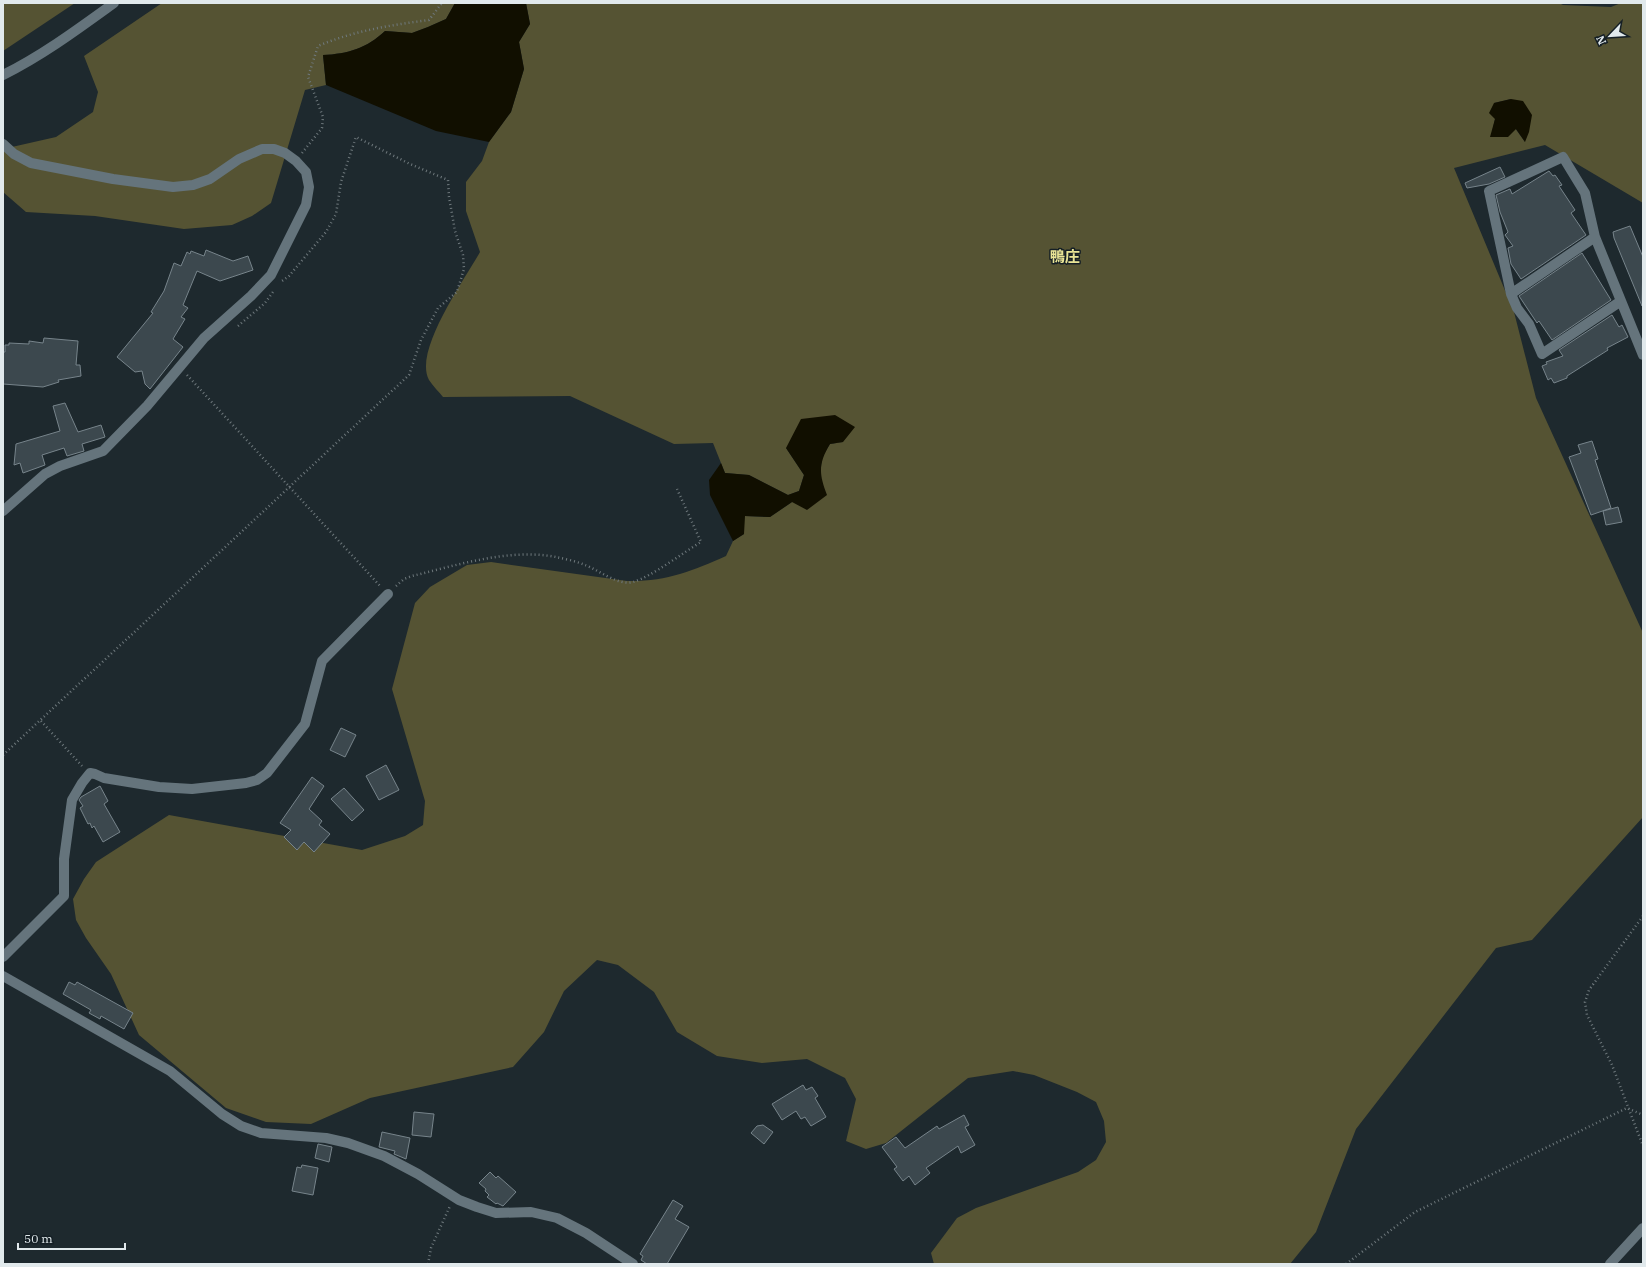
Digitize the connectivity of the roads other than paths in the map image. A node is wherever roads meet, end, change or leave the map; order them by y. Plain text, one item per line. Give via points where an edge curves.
1 (114, 3) edge
2 (3, 75) edge
3 (3, 144) edge
4 (1595, 237) junction
5 (1511, 294) junction
6 (1621, 300) junction
7 (1643, 355) edge
8 (3, 512) edge
9 (388, 594) road end
10 (3, 957) edge
11 (3, 976) edge
12 (1643, 1228) edge
13 (633, 1264) edge
14 (1610, 1264) edge

1 - 2 street via 63,40
3 - 8 street via 14,154 31,163 113,179 173,187 193,185 210,179 239,159 262,149 274,148 296,161 306,172 309,188 306,205 271,274 251,296 204,338 147,406 103,451 45,474
4 - 5 street
4 - 5 street via 1585,193 1563,157 1489,191
4 - 6 street
5 - 6 street via 1517,308 1529,324 1542,354
6 - 7 street
9 - 10 street via 322,661 305,724 267,773 257,780 192,789 104,778 90,773 72,800 64,859 64,896
11 - 13 street via 170,1071 222,1114 241,1126 261,1133 326,1138 348,1143 384,1156 454,1197 477,1207 496,1213 532,1212 557,1218 586,1233
12 - 14 street

